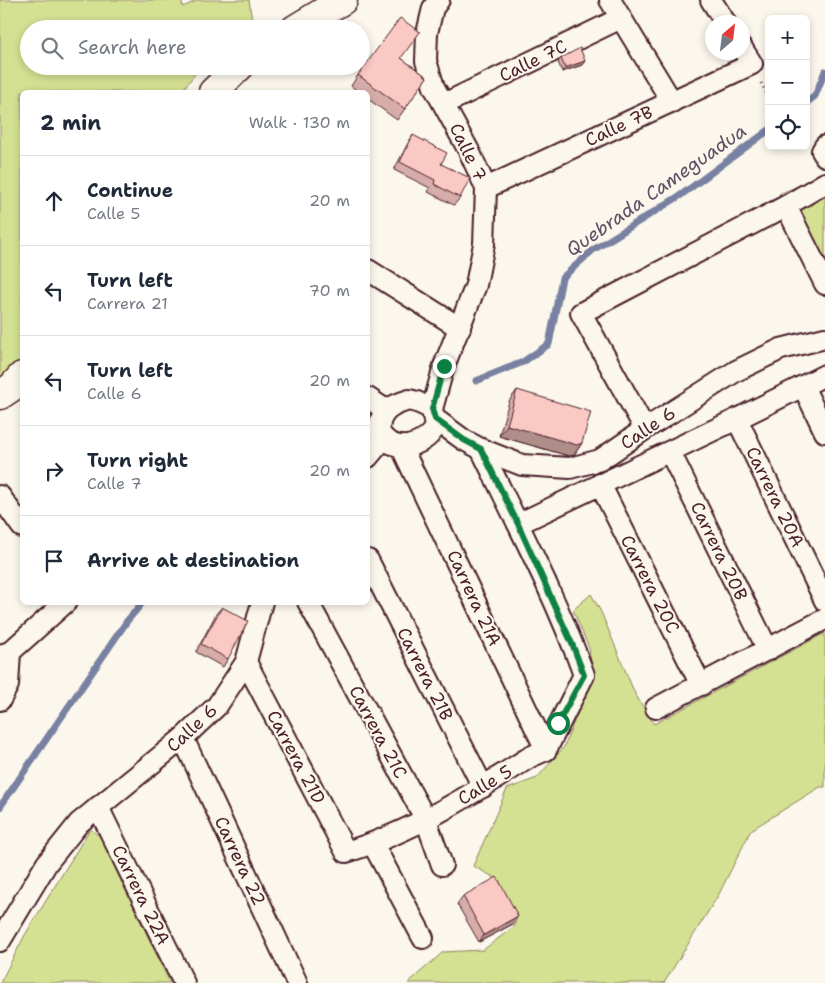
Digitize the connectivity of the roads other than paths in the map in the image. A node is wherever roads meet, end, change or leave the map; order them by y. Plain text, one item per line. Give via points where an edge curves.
1 (344, 0) edge
2 (439, 0) edge
3 (610, 0) edge
4 (711, 0) edge
5 (721, 15) edge
6 (621, 18) junction
7 (310, 20) edge
8 (741, 60) edge
9 (231, 75) edge
10 (215, 90) edge
11 (672, 102) junction
12 (444, 104) junction
13 (825, 183) edge
14 (486, 188) junction
15 (786, 206) junction
16 (370, 271) edge
17 (825, 284) edge
18 (460, 328) junction
19 (825, 338) edge
20 (444, 366) junction
21 (825, 375) edge
22 (803, 386) junction
23 (370, 399) edge
24 (409, 400) junction
25 (386, 410) junction
26 (434, 414) junction
27 (737, 419) junction
28 (644, 429) junction
29 (825, 432) edge
30 (383, 440) edge
31 (423, 440) junction
32 (472, 445) junction
33 (670, 452) junction
34 (370, 455) edge
35 (600, 484) junction
36 (0, 496) edge
37 (20, 524) edge
38 (518, 524) junction
39 (370, 564) edge
40 (825, 601) edge
41 (62, 605) edge
42 (261, 605) edge
43 (310, 605) edge
44 (825, 619) edge
45 (3, 650) edge
46 (768, 650) junction
47 (246, 662) junction
48 (701, 685) junction
49 (0, 700) edge
50 (656, 708) dead end
51 (183, 738) junction
52 (546, 750) junction
53 (483, 787) junction
54 (98, 807) junction
55 (426, 820) junction
56 (373, 844) junction
57 (346, 852) joint
58 (442, 865) dead end
59 (423, 938) dead end
60 (0, 941) edge
61 (184, 983) edge
62 (297, 983) edge

1 - 7 main road
2 - 12 street, Calle 7 via 433,8 427,33 426,61 434,87
3 - 6 street
4 - 5 street
6 - 11 street
6 - 12 street, Calle 7C
8 - 11 street, Calle 7B
9 - 10 main road
11 - 14 street, Calle 7B
12 - 14 street, Calle 7
13 - 15 street
14 - 18 street, Calle 7 via 484,244 476,285
15 - 17 street
15 - 28 street via 581,313
16 - 18 street
18 - 20 street, Calle 7
19 - 28 street, Calle 6 via 781,349 736,370
20 - 24 street, Calle 7
20 - 26 street, Calle 7
21 - 22 street
22 - 27 street
22 - 29 street
23 - 25 street
24 - 25 street
24 - 26 street
25 - 30 street via 379,425
26 - 31 street via 435,427
26 - 32 street, Calle 6
27 - 33 street
27 - 40 street, Carrera 20A
28 - 32 street, Calle 6 via 600,460 570,468 522,465
30 - 31 street via 416,444
30 - 34 street
30 - 52 street, Carrera 21A
31 - 32 street, Calle 6
32 - 38 street
33 - 35 street
33 - 46 street, Carrera 20B
35 - 38 street
35 - 48 street, Carrera 20C
36 - 37 street
38 - 52 street via 584,675
39 - 53 street, Carrera 21B
41 - 45 street
42 - 47 street, Calle 6
43 - 55 street, Carrera 21C
44 - 46 street
45 - 49 street via 8,685
46 - 48 street
47 - 51 street, Calle 6 via 217,706
47 - 57 street, Carrera 21D
48 - 50 street
51 - 54 street, Calle 6
51 - 62 street, Carrera 22
52 - 53 street, Calle 5
53 - 55 street, Calle 5
54 - 60 street, Calle 6 via 79,823 47,863
54 - 61 street, Carrera 22A
55 - 56 street, Calle 5
55 - 58 street, Carrera 21C
56 - 57 street, Calle 5
56 - 59 street

